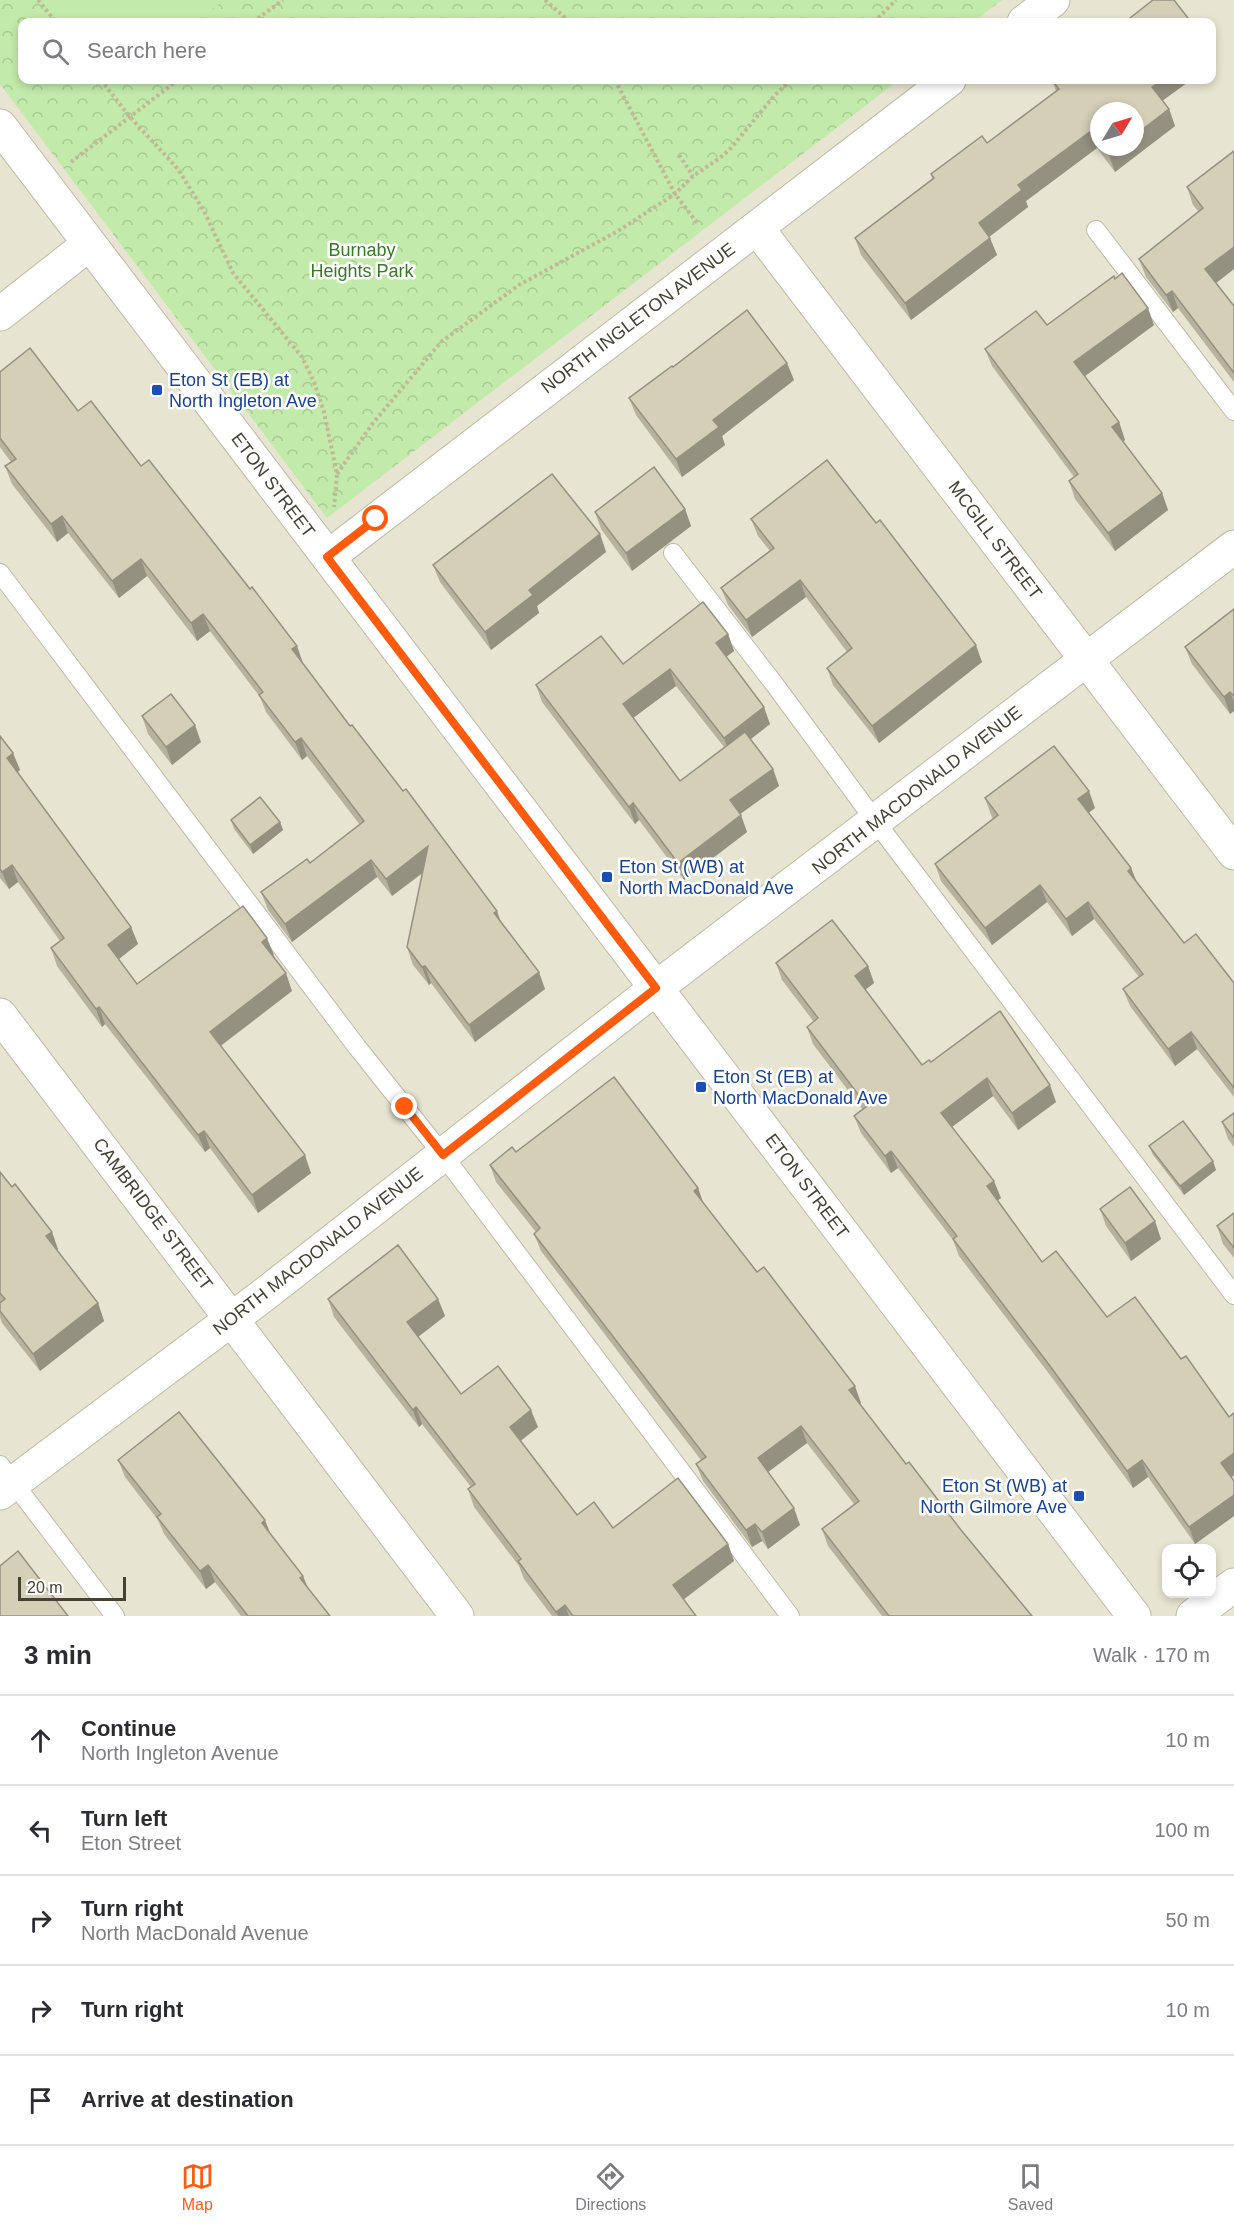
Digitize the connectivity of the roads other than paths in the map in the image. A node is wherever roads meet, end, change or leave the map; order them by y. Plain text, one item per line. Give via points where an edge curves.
1 (1053, 0) edge
2 (1029, 18) edge
3 (944, 84) edge
4 (0, 126) edge
5 (757, 228) junction
6 (1096, 230) dead end
7 (89, 244) junction
8 (0, 314) edge
9 (1234, 411) edge
10 (1234, 547) edge
11 (324, 552) junction
12 (673, 554) dead end
13 (0, 573) edge
14 (1086, 660) junction
15 (876, 822) junction
16 (1234, 853) edge
17 (656, 988) junction
18 (0, 1015) edge
19 (443, 1155) junction
20 (1234, 1295) edge
21 (232, 1318) junction
22 (4, 1480) edge
23 (1234, 1585) edge
24 (115, 1616) edge
25 (457, 1616) edge
26 (790, 1616) edge
27 (1134, 1616) edge
28 (1192, 1616) edge

1 - 2 street
3 - 5 street, NORTH INGLETON AVENUE
4 - 7 street, ETON STREET
5 - 11 street, NORTH INGLETON AVENUE
5 - 14 street, MCGILL STREET
6 - 9 lane
7 - 8 street
7 - 11 street, ETON STREET
10 - 14 street, NORTH MACDONALD AVENUE
11 - 17 street, ETON STREET
12 - 15 lane
13 - 19 lane via 357,1047
14 - 15 street, NORTH MACDONALD AVENUE
14 - 16 street, MCGILL STREET
15 - 17 street, NORTH MACDONALD AVENUE
15 - 20 lane
17 - 19 street, NORTH MACDONALD AVENUE
17 - 27 street, ETON STREET
18 - 21 street, CAMBRIDGE STREET
19 - 21 street, NORTH MACDONALD AVENUE
19 - 26 lane
21 - 22 street, NORTH MACDONALD AVENUE
21 - 25 street, CAMBRIDGE STREET
22 - 24 lane
23 - 28 street

